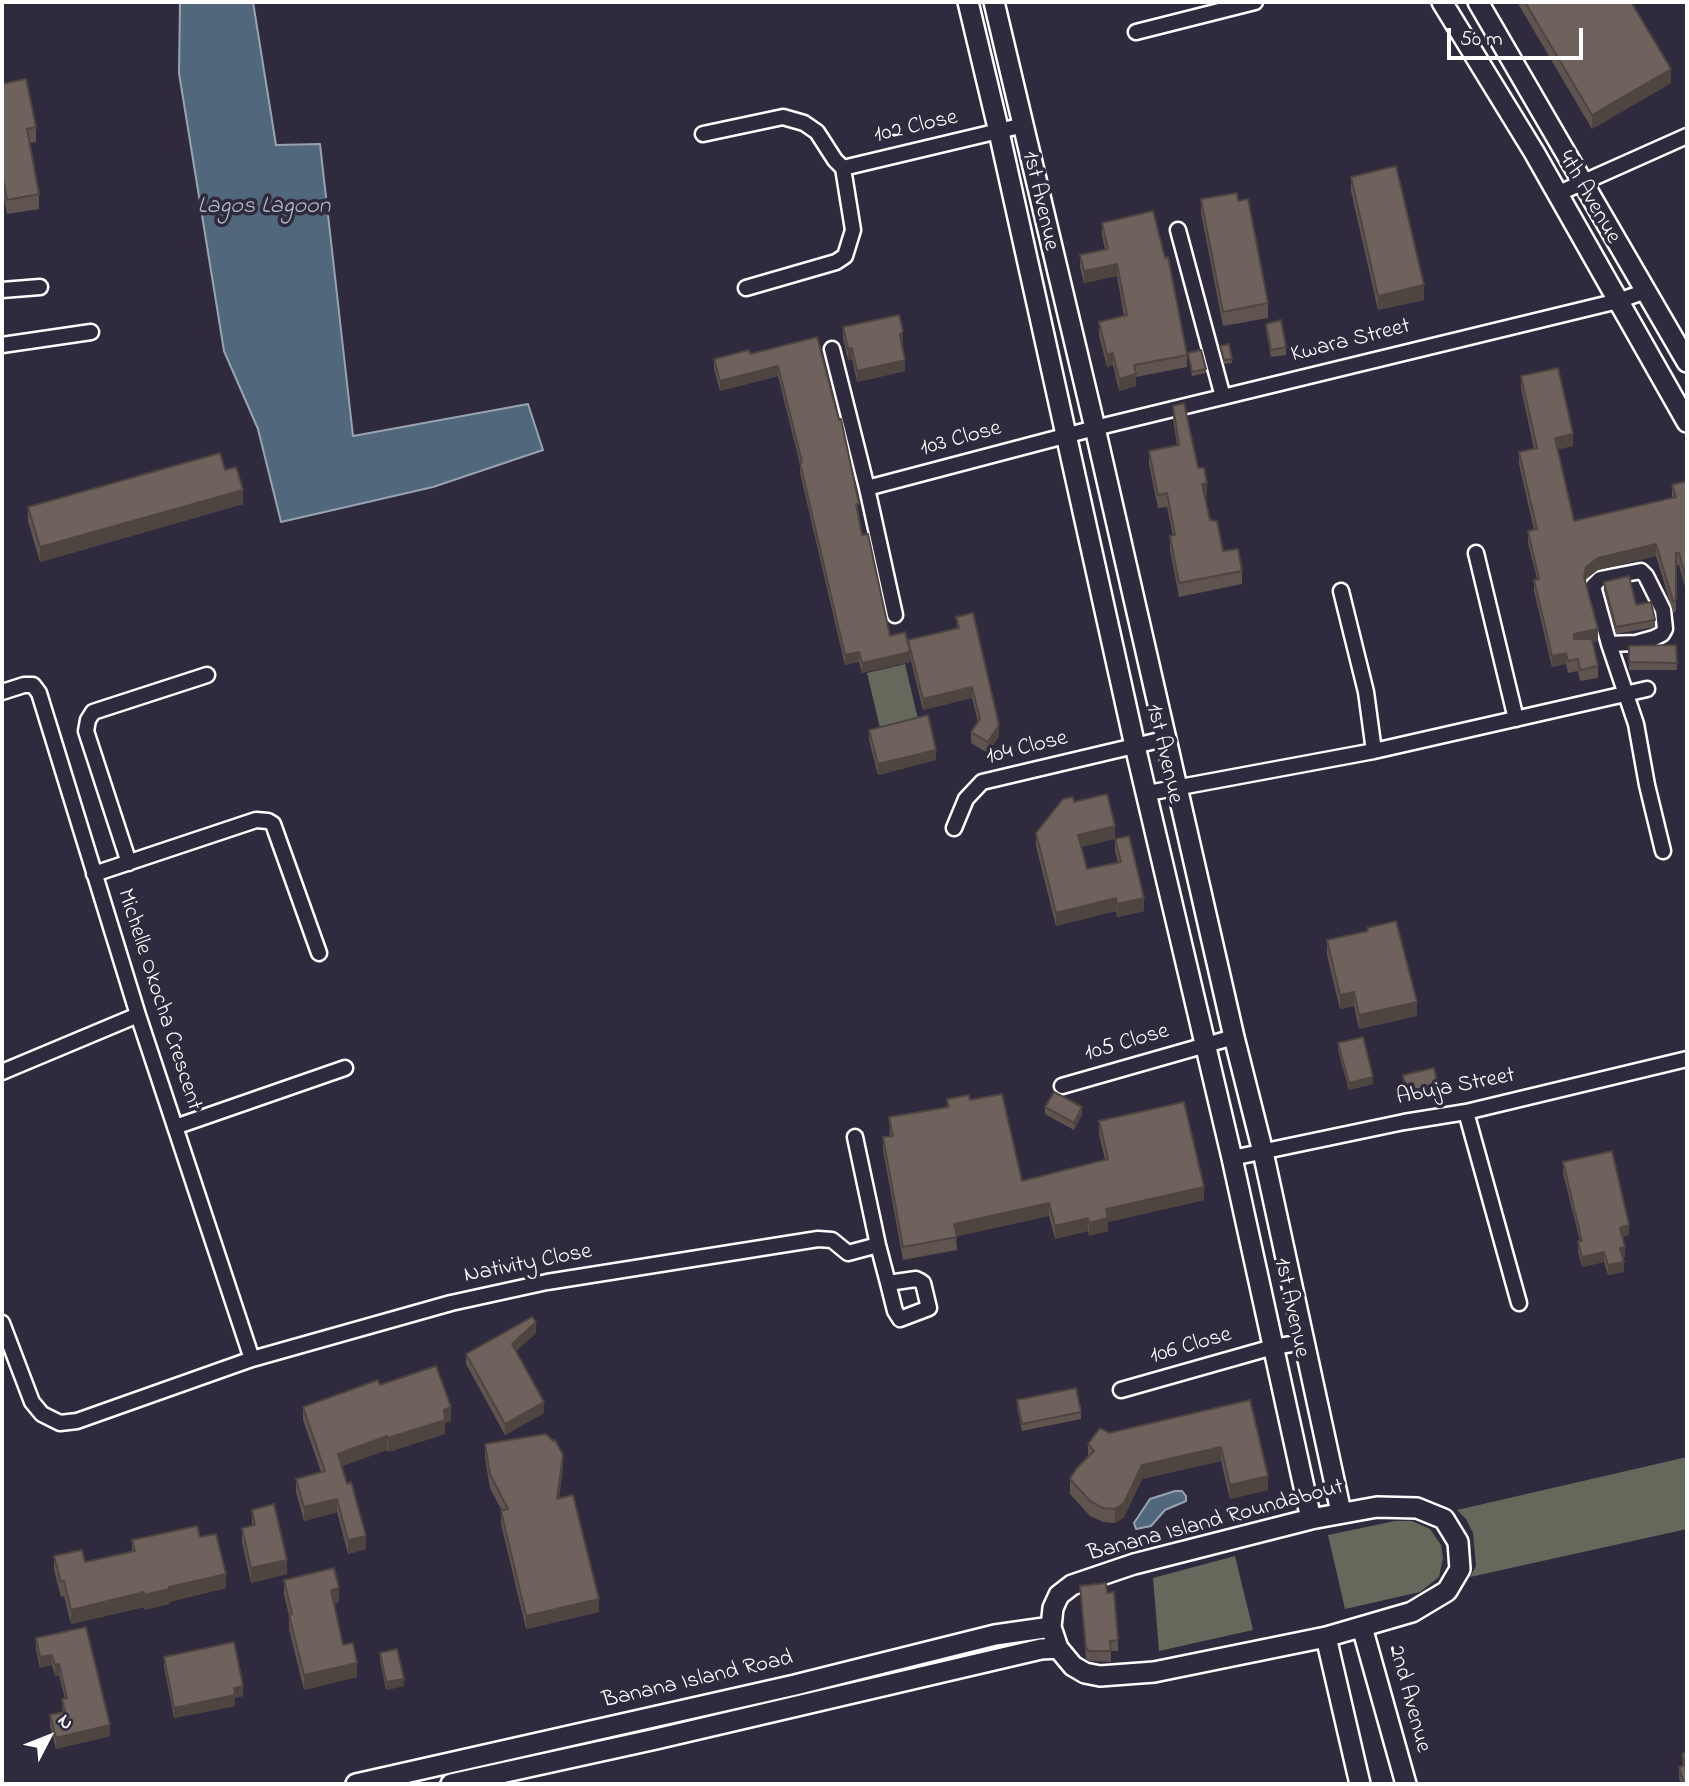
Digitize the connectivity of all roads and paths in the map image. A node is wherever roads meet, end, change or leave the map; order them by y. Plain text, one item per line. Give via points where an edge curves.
1 (968, 2) edge
2 (995, 2) edge
3 (1255, 2) edge
4 (1442, 2) edge
5 (1478, 2) edge
6 (1136, 32) dead end
7 (1024, 125) junction
8 (999, 132) junction
9 (704, 134) dead end
10 (1687, 136) edge
11 (843, 168) junction
12 (1584, 182) junction
13 (1557, 194) junction
14 (1178, 230) dead end
15 (40, 287) dead end
16 (746, 288) dead end
17 (2, 290) edge
18 (1646, 291) junction
19 (1618, 301) junction
20 (91, 332) dead end
21 (2, 345) edge
22 (832, 349) dead end
23 (1687, 362) edge
24 (1223, 397) junction
25 (1687, 422) edge
26 (1095, 428) junction
27 (1067, 436) junction
28 (867, 488) junction
29 (1476, 554) dead end
30 (1341, 592) dead end
31 (895, 615) dead end
32 (1609, 644) junction
33 (207, 675) dead end
34 (1647, 690) dead end
35 (2, 692) edge
36 (1627, 694) junction
37 (1516, 719) junction
38 (1164, 739) junction
39 (1135, 746) junction
40 (1374, 751) junction
41 (1177, 788) junction
42 (1148, 793) junction
43 (954, 828) dead end
44 (1663, 851) dead end
45 (129, 863) junction
46 (94, 874) junction
47 (319, 953) dead end
48 (138, 1015) junction
49 (1234, 1037) junction
50 (1205, 1046) junction
51 (1687, 1059) edge
52 (345, 1068) dead end
53 (2, 1072) edge
54 (1062, 1086) dead end
55 (1466, 1112) junction
56 (175, 1127) junction
57 (855, 1137) dead end
58 (1263, 1152) junction
59 (1232, 1158) junction
60 (878, 1245) junction
61 (888, 1283) dead end
62 (1519, 1303) dead end
63 (2, 1324) edge
64 (1304, 1342) junction
65 (1273, 1347) junction
66 (252, 1359) junction
67 (1121, 1390) dead end
68 (1341, 1512) junction
69 (1311, 1518) junction
70 (1363, 1627) junction
71 (1051, 1628) junction
72 (1326, 1637) junction
73 (1058, 1648) junction
74 (356, 1784) edge
75 (451, 1784) edge
76 (1360, 1784) edge
77 (1406, 1784) edge

1 - 8 street, 1st Avenue
2 - 7 street, 1st Avenue
3 - 6 street
4 - 13 street, 4th Avenue
5 - 12 street, 4th Avenue
7 - 8 street, 102 Close
7 - 26 street, 1st Avenue
8 - 11 street, 102 Close
8 - 27 street, 1st Avenue
9 - 11 street via 783,117 817,132
10 - 12 street
11 - 16 street via 852,230 845,256
12 - 13 street
12 - 18 street, 4th Avenue
13 - 19 street, 4th Avenue
14 - 24 street
15 - 17 street
18 - 19 street, Kwara Street
18 - 23 street, 4th Avenue
19 - 24 street, Kwara Street
19 - 25 street, 4th Avenue
20 - 21 street
22 - 28 street
24 - 26 street, Kwara Street
26 - 27 street, Kwara Street
26 - 38 street, 1st Avenue
27 - 28 street, 103 Close
27 - 39 street, 1st Avenue
28 - 31 street
29 - 37 street
30 - 40 street via 1366,692
32 - 32 street via 1593,586 1600,579 1641,571 1663,610 1665,629 1636,643
32 - 36 street
33 - 45 street via 93,712 88,720 86,731
34 - 36 street
35 - 46 street, Michelle Okocha Crescent via 33,685 38,693
36 - 37 street
36 - 44 street
37 - 40 street
38 - 39 street, 104 Close
38 - 41 street, 1st Avenue
39 - 42 street, 1st Avenue
39 - 43 street, 104 Close via 982,782 966,799
40 - 41 street
41 - 42 street
41 - 49 street, 1st Avenue
42 - 50 street, 1st Avenue
45 - 46 street
45 - 47 street via 256,820 268,821 273,824
46 - 48 street, Michelle Okocha Crescent
48 - 53 street
48 - 56 street, Michelle Okocha Crescent
49 - 50 street, 105 Close
49 - 58 street, 1st Avenue
50 - 54 street, 105 Close
50 - 59 street, 1st Avenue
51 - 55 street, Abuja Street
52 - 56 street
55 - 58 street, Abuja Street
55 - 62 street
56 - 66 street, Michelle Okocha Crescent
57 - 60 street
58 - 59 street, Abuja Street
58 - 64 street, 1st Avenue
59 - 65 street, 1st Avenue
60 - 61 street
60 - 66 street, Nativity Close via 848,1253 832,1240 818,1238 547,1282 439,1306
63 - 66 street, Nativity Close via 32,1402 42,1414 60,1423
64 - 65 street, 106 Close
64 - 68 street, 1st Avenue
65 - 67 street, 106 Close
65 - 69 street, 1st Avenue
68 - 69 street, Banana Island Roundabout
68 - 70 street, Banana Island Roundabout via 1417,1508 1444,1519 1458,1542 1461,1569 1447,1591 1412,1612
69 - 71 street, Banana Island Roundabout via 1133,1564 1072,1586 1059,1595
70 - 72 street, Banana Island Roundabout
70 - 77 street, 2nd Avenue
71 - 73 street, Banana Island Roundabout
71 - 74 street, Banana Island Road via 995,1634 795,1685
72 - 73 street, Banana Island Roundabout via 1154,1672 1100,1676 1073,1666
72 - 76 street
73 - 75 street, Banana Island Road

